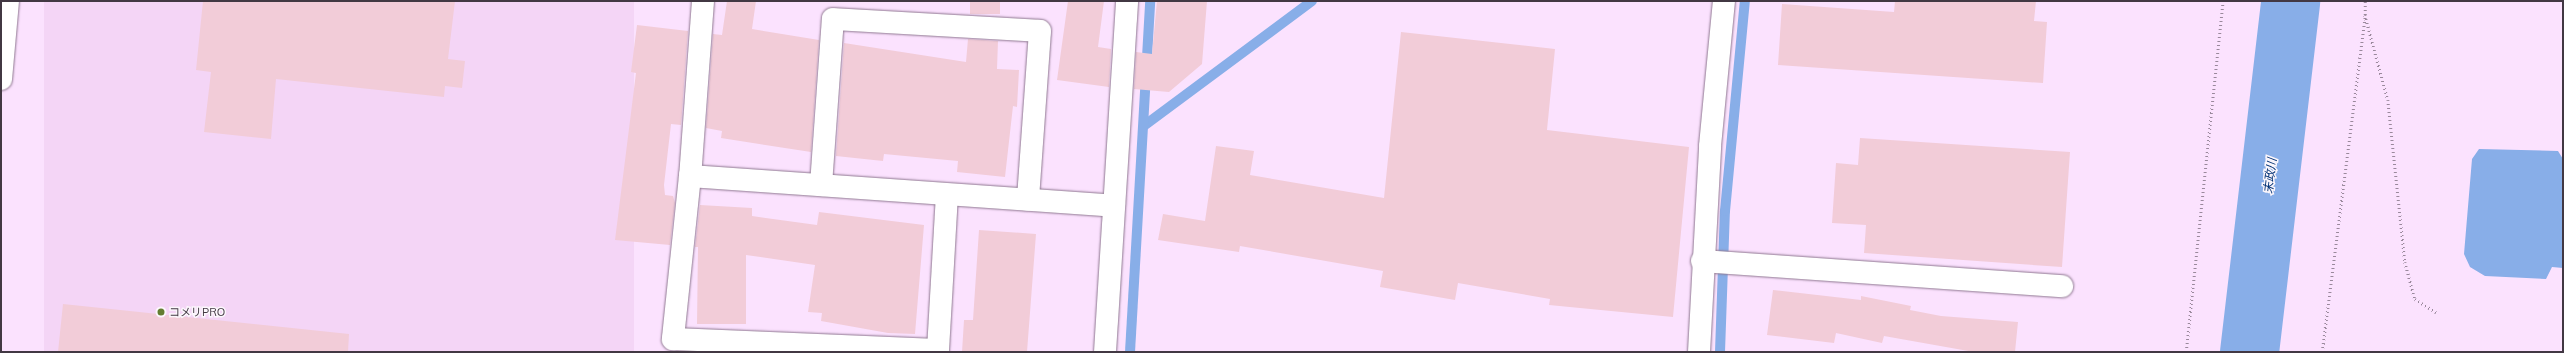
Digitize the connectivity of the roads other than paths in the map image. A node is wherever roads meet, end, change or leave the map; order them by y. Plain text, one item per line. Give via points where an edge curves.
1 (8, 1) edge
2 (703, 1) edge
3 (1127, 1) edge
4 (1724, 1) edge
5 (1, 79) edge
6 (690, 176) junction
7 (821, 185) junction
8 (947, 195) junction
9 (1028, 200) junction
10 (1114, 206) junction
11 (1717, 262) junction
12 (2062, 286) dead end
13 (1105, 352) edge
14 (1699, 352) edge

1 - 5 street
2 - 6 street
3 - 10 street
4 - 11 street
6 - 7 street
6 - 8 street via 673,339 938,350
7 - 8 street
7 - 9 street via 833,19 1040,31
8 - 9 street
9 - 10 street
10 - 13 street
11 - 12 street
11 - 14 street

